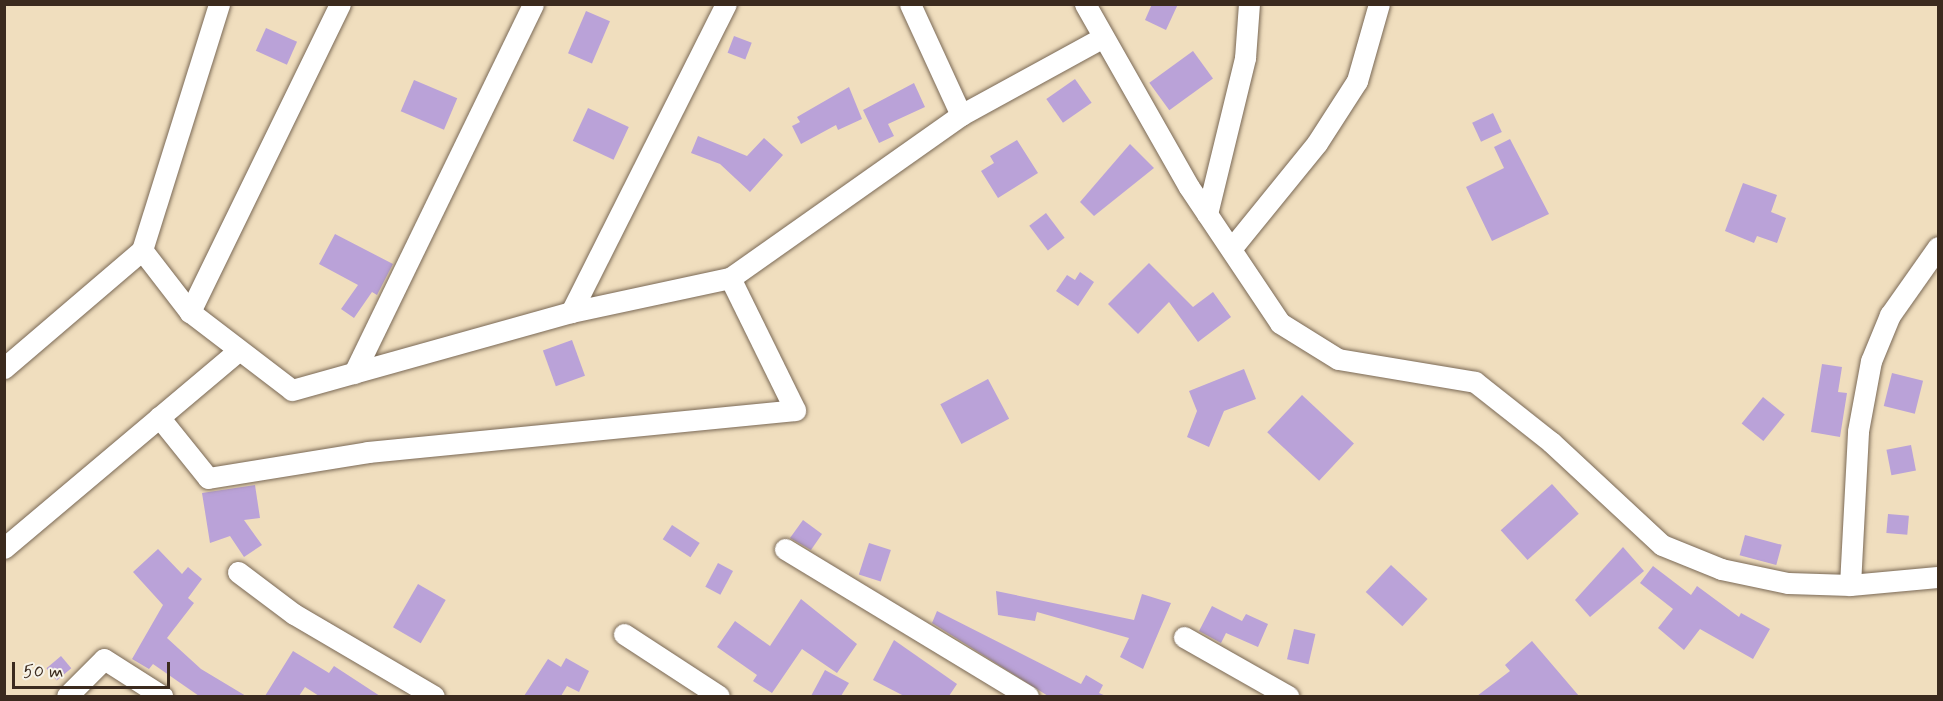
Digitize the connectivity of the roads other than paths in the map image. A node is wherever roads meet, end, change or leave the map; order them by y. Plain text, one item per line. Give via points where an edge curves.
1 (219, 4) edge
2 (340, 4) edge
3 (533, 4) edge
4 (726, 4) edge
5 (910, 4) edge
6 (1085, 4) edge
7 (1249, 4) edge
8 (1380, 4) edge
9 (1100, 39) junction
10 (961, 115) junction
11 (1207, 214) junction
12 (1938, 247) edge
13 (1231, 249) junction
14 (142, 250) junction
15 (730, 278) junction
16 (190, 312) junction
17 (570, 312) junction
18 (239, 350) junction
19 (4, 368) edge
20 (354, 373) junction
21 (159, 417) junction
22 (4, 548) edge
23 (785, 549) dead end
24 (238, 572) dead end
25 (1938, 576) edge
26 (1850, 585) junction
27 (624, 634) dead end
28 (1184, 637) dead end
29 (66, 696) edge
30 (162, 696) edge
31 (434, 696) edge
32 (719, 696) edge
33 (1028, 696) edge
34 (1288, 696) edge

1 - 14 street
2 - 16 street
3 - 20 street
4 - 17 street
5 - 10 street
6 - 9 street
7 - 11 street via 1245,58
8 - 13 street via 1357,81 1317,143
9 - 10 street
9 - 11 street
10 - 15 street
11 - 13 street
12 - 26 street via 1890,315 1871,361 1858,430
13 - 26 street via 1280,323 1338,359 1475,382 1551,442 1662,545 1721,569 1788,582
14 - 16 street
14 - 19 street
15 - 17 street
15 - 21 street via 795,410 368,452 208,478
16 - 18 street
17 - 20 street
18 - 20 street via 292,390
18 - 21 street
21 - 22 street
23 - 33 street
24 - 31 street via 294,614
25 - 26 street
27 - 32 street
28 - 34 street
29 - 30 street via 104,659

